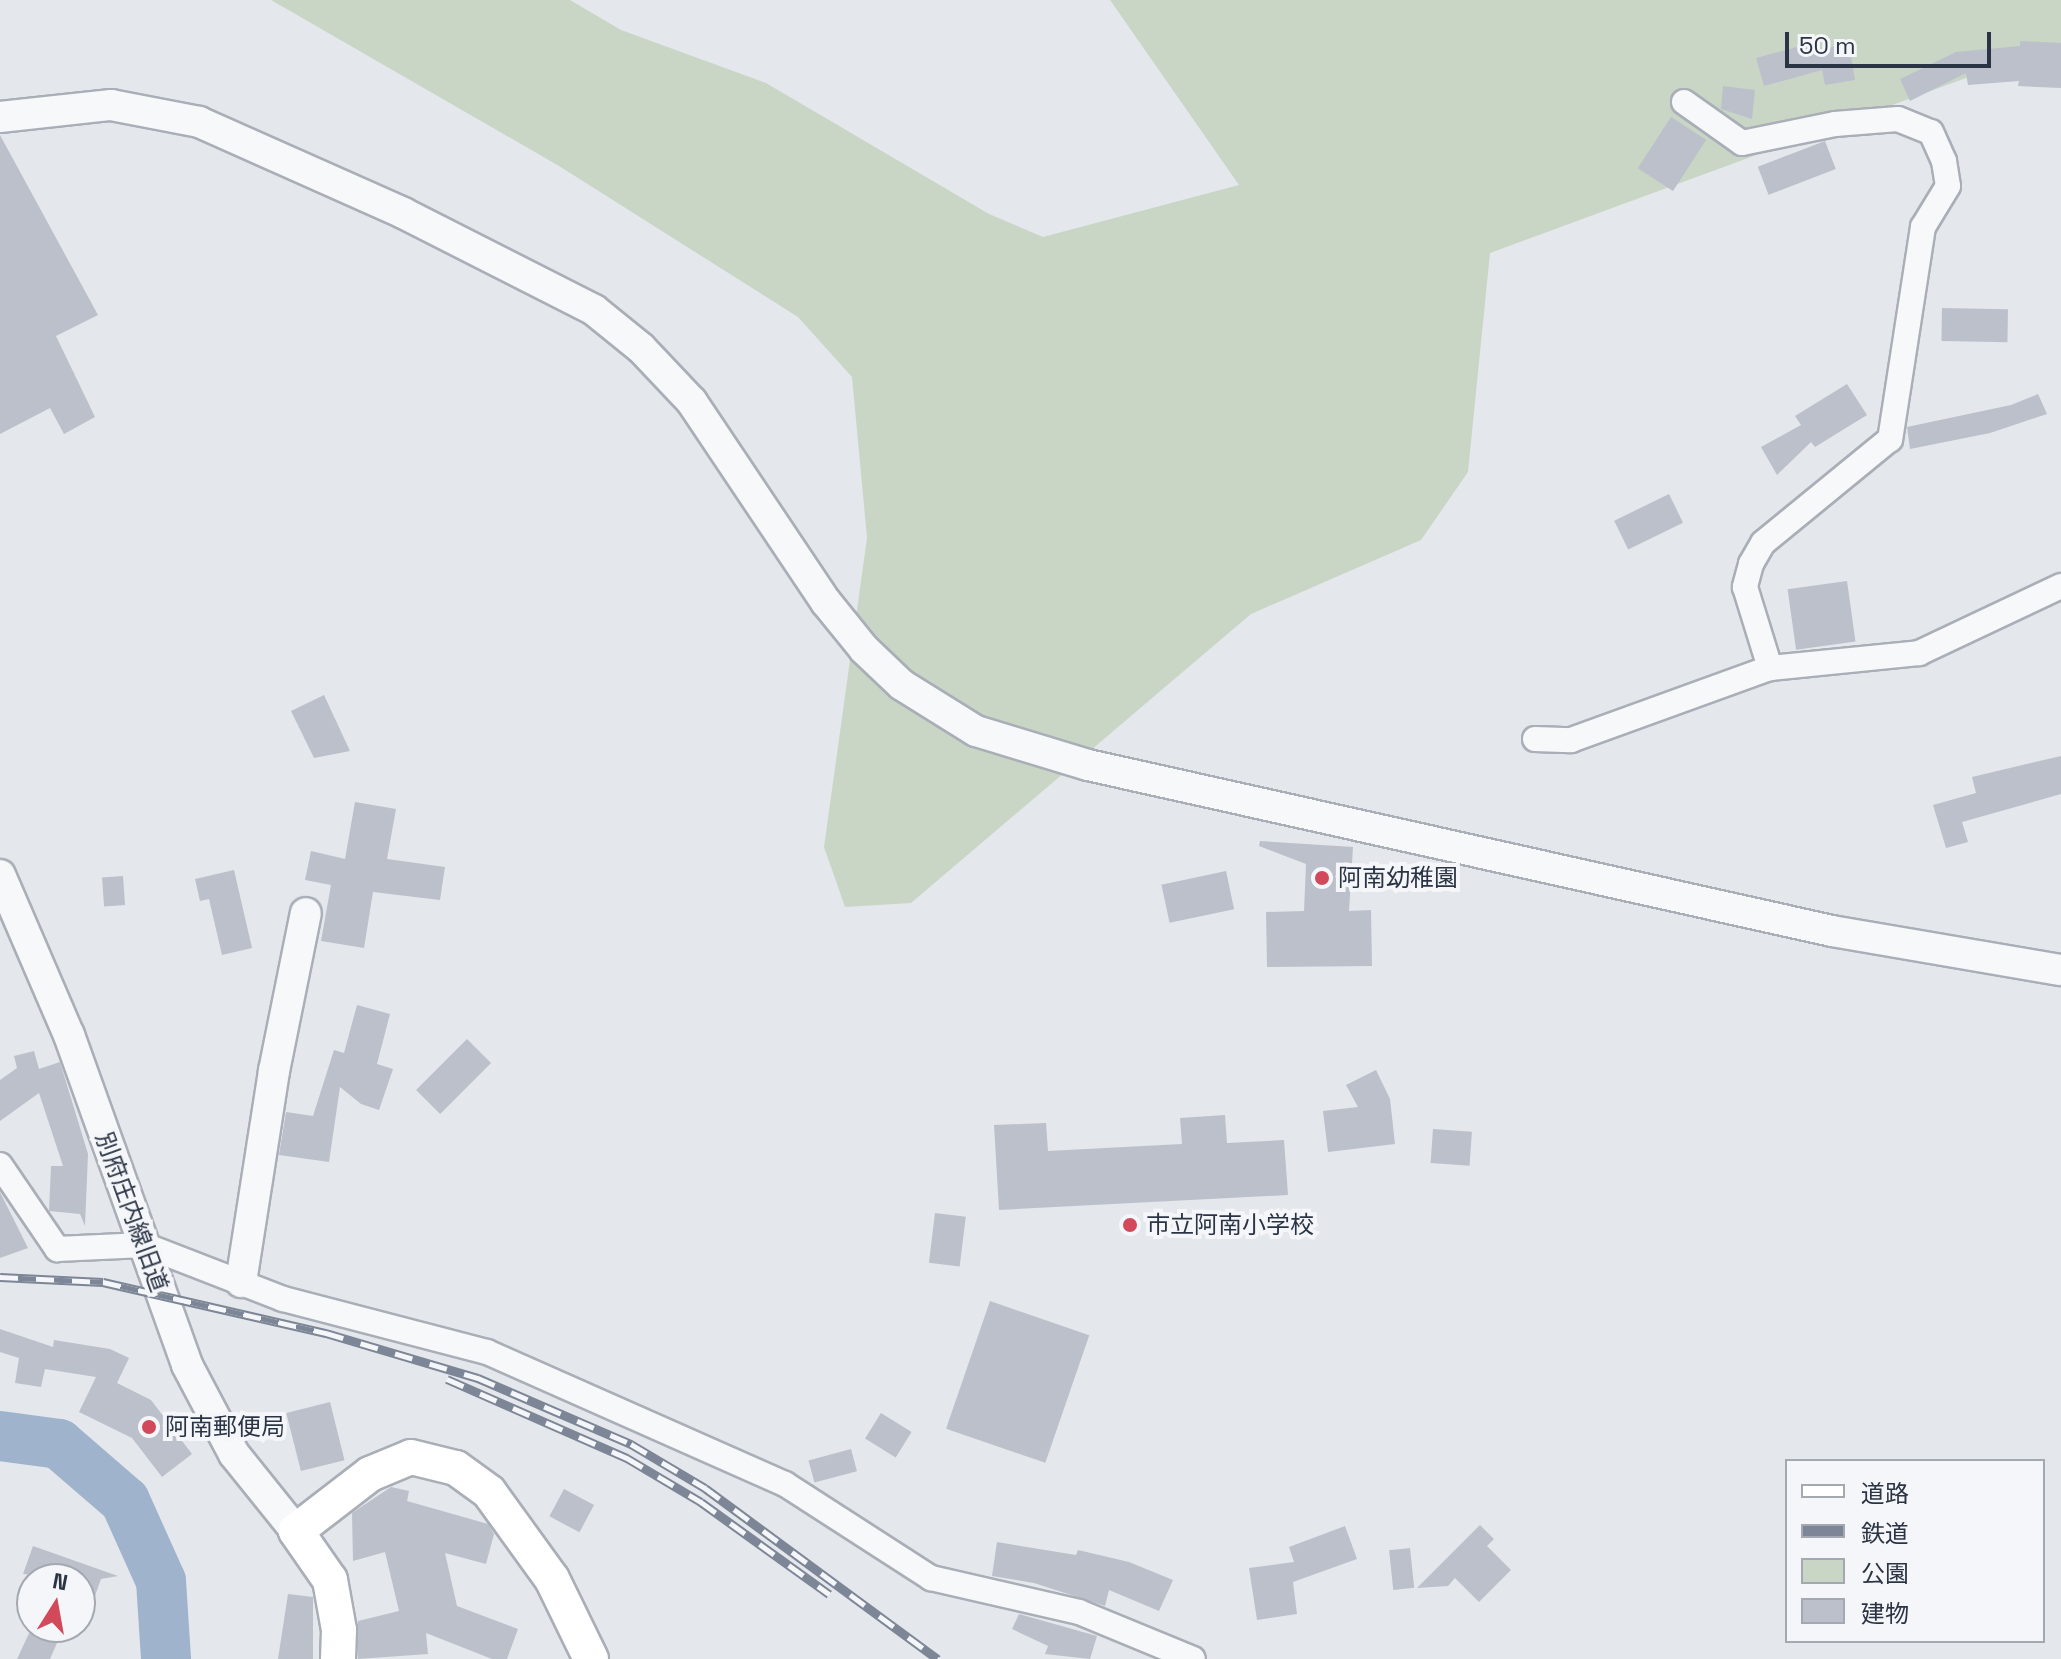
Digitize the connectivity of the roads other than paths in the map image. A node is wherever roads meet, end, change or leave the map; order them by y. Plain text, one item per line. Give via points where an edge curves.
1 (1684, 102) dead end
2 (0, 117) edge
3 (2061, 586) edge
4 (1770, 668) junction
5 (1535, 739) dead end
6 (0, 875) edge
7 (306, 913) dead end
8 (2061, 970) edge
9 (0, 1165) edge
10 (144, 1245) junction
11 (241, 1282) junction
12 (296, 1531) junction
13 (338, 1659) edge
14 (591, 1659) edge
15 (1193, 1659) edge

1 - 4 street via 1742,143 1835,124 1898,119 1931,132 1948,186 1923,227 1890,439 1763,543 1751,564 1745,587
2 - 8 street via 111,105 199,122 416,219 594,310 641,348 692,402 826,602 864,649 902,685 976,731 1088,765 1816,927
3 - 4 street via 1919,653
4 - 5 street via 1571,740
6 - 10 street, 別府庄内線旧道 via 69,1035
7 - 11 street via 274,1071
9 - 10 street via 57,1249
10 - 11 street
10 - 12 street, 別府庄内線旧道 via 187,1365 217,1427
11 - 15 street via 283,1299 487,1352 785,1484 931,1578 1079,1612
12 - 13 main road via 330,1580
12 - 14 main road via 398,1459 428,1458 456,1468 489,1492 516,1526 552,1579

